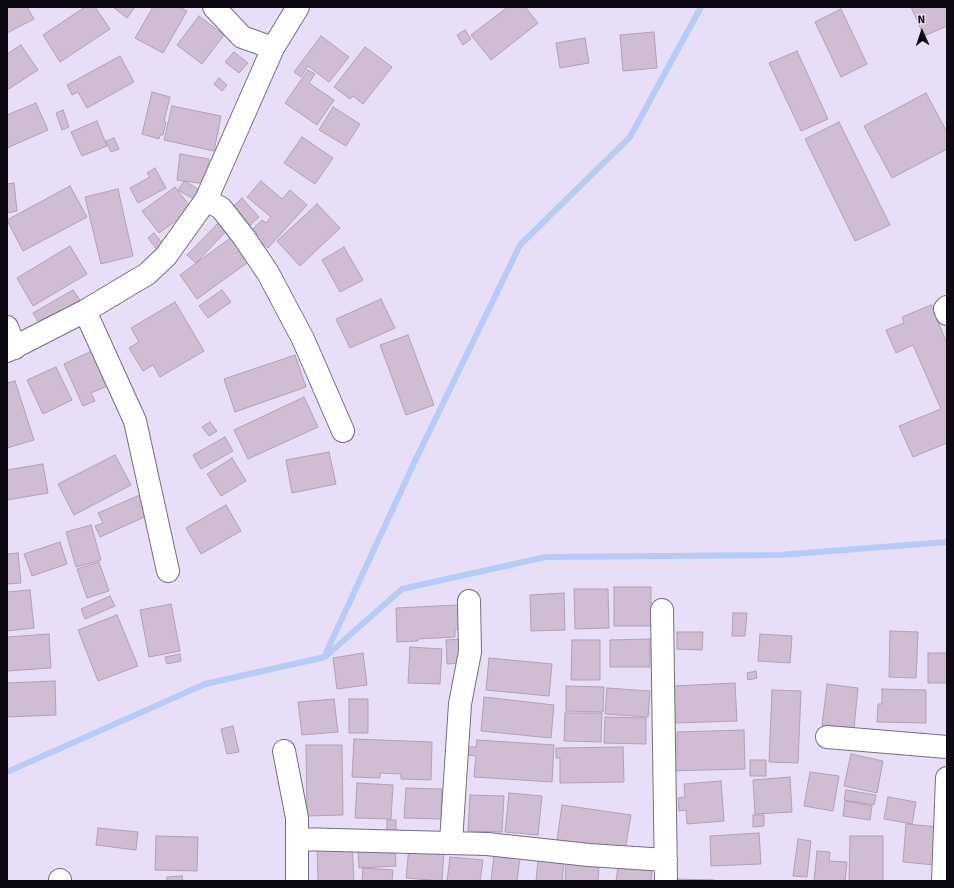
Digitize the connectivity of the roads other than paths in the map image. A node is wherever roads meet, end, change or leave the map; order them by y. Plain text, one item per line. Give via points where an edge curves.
1 (214, 7) edge
2 (298, 7) edge
3 (273, 48) junction
4 (206, 200) junction
5 (947, 307) edge
6 (85, 311) junction
7 (947, 314) edge
8 (7, 328) edge
9 (11, 349) edge
10 (343, 431) dead end
11 (168, 571) dead end
12 (469, 601) dead end
13 (662, 610) dead end
14 (828, 737) dead end
15 (947, 747) edge
16 (284, 752) dead end
17 (947, 778) edge
18 (298, 839) junction
19 (451, 842) junction
20 (666, 870) edge
21 (297, 881) edge
22 (943, 881) edge

1 - 3 street via 242,37
2 - 3 street
3 - 4 street
4 - 6 street via 166,256 147,274
4 - 10 street via 221,208 268,273 303,338
5 - 7 street
6 - 9 street
6 - 11 street via 135,421
8 - 9 street
12 - 19 street via 470,652 460,704
13 - 20 street
14 - 15 street
16 - 18 street via 297,818
17 - 22 street
18 - 19 street
18 - 21 street
19 - 20 street via 590,855

